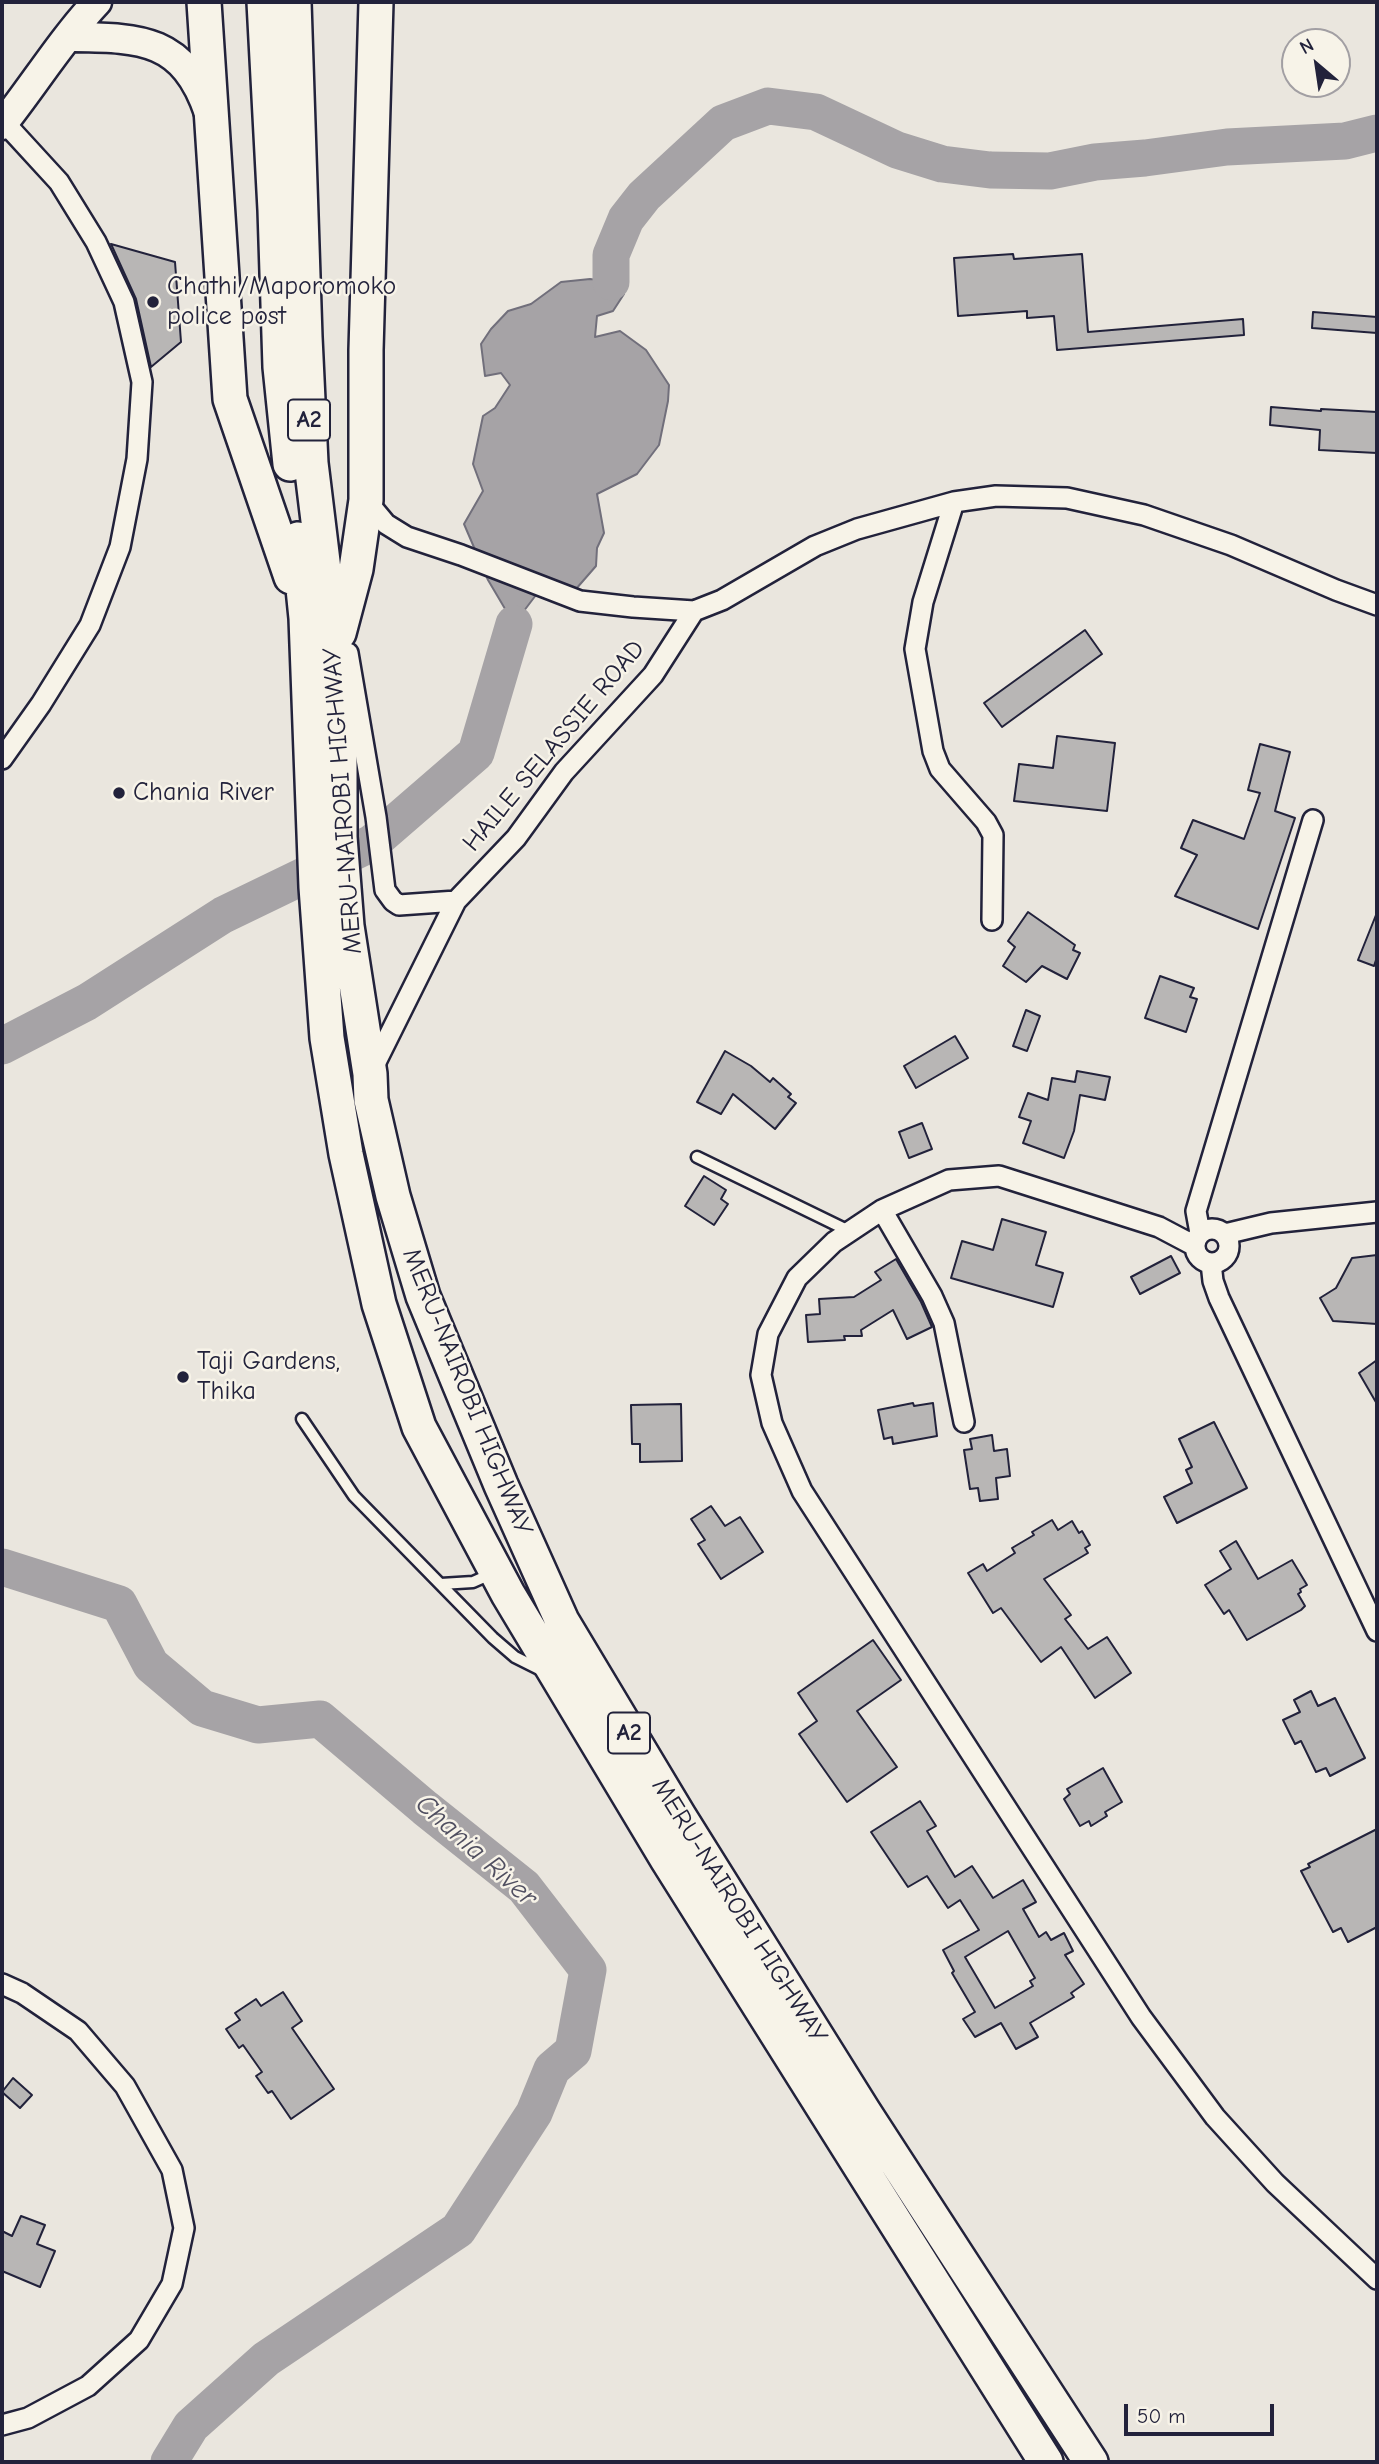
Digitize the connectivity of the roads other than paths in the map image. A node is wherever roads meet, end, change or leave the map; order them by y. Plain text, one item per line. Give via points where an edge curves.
1 (97, 2) edge
2 (204, 2) edge
3 (264, 2) edge
4 (294, 2) edge
5 (376, 2) edge
6 (68, 37) junction
7 (211, 119) junction
8 (3, 123) edge
9 (366, 500) junction
10 (954, 502) junction
11 (1377, 605) edge
12 (694, 611) junction
13 (306, 618) junction
14 (339, 636) junction
15 (2, 759) edge
16 (1313, 820) dead end
17 (328, 835) junction
18 (456, 901) junction
19 (992, 920) dead end
20 (334, 929) junction
21 (370, 1074) junction
22 (696, 1157) dead end
23 (882, 1210) junction
24 (1377, 1212) edge
25 (850, 1232) junction
26 (1225, 1234) junction
27 (1197, 1239) junction
28 (1211, 1263) junction
29 (302, 1419) dead end
30 (964, 1422) dead end
31 (496, 1572) junction
32 (441, 1584) junction
33 (1377, 1631) edge
34 (560, 1679) junction
35 (2, 1984) edge
36 (1377, 2279) edge
37 (2, 2425) edge
38 (1046, 2462) edge
39 (1091, 2462) edge

1 - 6 main road
2 - 7 highway
3 - 13 highway, MERU-NAIROBI HIGHWAY / A2 via 280,367
4 - 14 highway, MERU-NAIROBI HIGHWAY / A2 via 311,463
5 - 9 highway
6 - 7 main road via 140,41 159,48 177,60 191,78
6 - 8 main road
7 - 13 highway via 230,399
8 - 15 street via 59,181 96,242 124,302 142,382 137,459 120,547 90,625
9 - 12 street via 386,524 407,537 580,601
9 - 14 highway via 356,569
10 - 11 street via 996,496 1067,498 1143,515 1231,545
10 - 12 street via 857,529 815,546 722,600
10 - 19 street via 923,602 915,649 940,769 993,835
12 - 18 street, HAILE SELASSIE ROAD via 653,675 564,772 516,838
13 - 17 highway, MERU-NAIROBI HIGHWAY / A2
14 - 17 highway, MERU-NAIROBI HIGHWAY / A2 via 340,756
14 - 18 street via 388,895 399,905
16 - 27 street via 1196,1211
17 - 20 highway, MERU-NAIROBI HIGHWAY / A2
18 - 21 street, HAILE SELASSIE ROAD
20 - 21 highway, MERU-NAIROBI HIGHWAY / A2
20 - 31 highway, MERU-NAIROBI HIGHWAY / A2 via 327,1038 346,1154 379,1304 419,1427
21 - 39 highway, MERU-NAIROBI HIGHWAY / A2 via 371,1100 393,1196 423,1296 562,1621 849,2088
22 - 25 lane
23 - 25 street
23 - 27 street via 949,1180 999,1176
23 - 30 street via 944,1323
24 - 26 street via 1271,1223
25 - 36 street via 797,1278 768,1334 761,1375 772,1423 802,1491 1141,2017 1215,2117 1275,2183
26 - 27 street via 1212,1229
26 - 28 street via 1228,1253
27 - 28 street via 1199,1258
28 - 33 street via 1219,1298
29 - 32 lane via 354,1496
31 - 32 lane via 473,1582
31 - 34 highway, MERU-NAIROBI HIGHWAY / A2
32 - 34 lane via 515,1657
34 - 38 highway, MERU-NAIROBI HIGHWAY / A2 via 674,1870
35 - 37 street via 78,2031 125,2086 172,2170 184,2228 172,2284 139,2340 88,2386 28,2418

